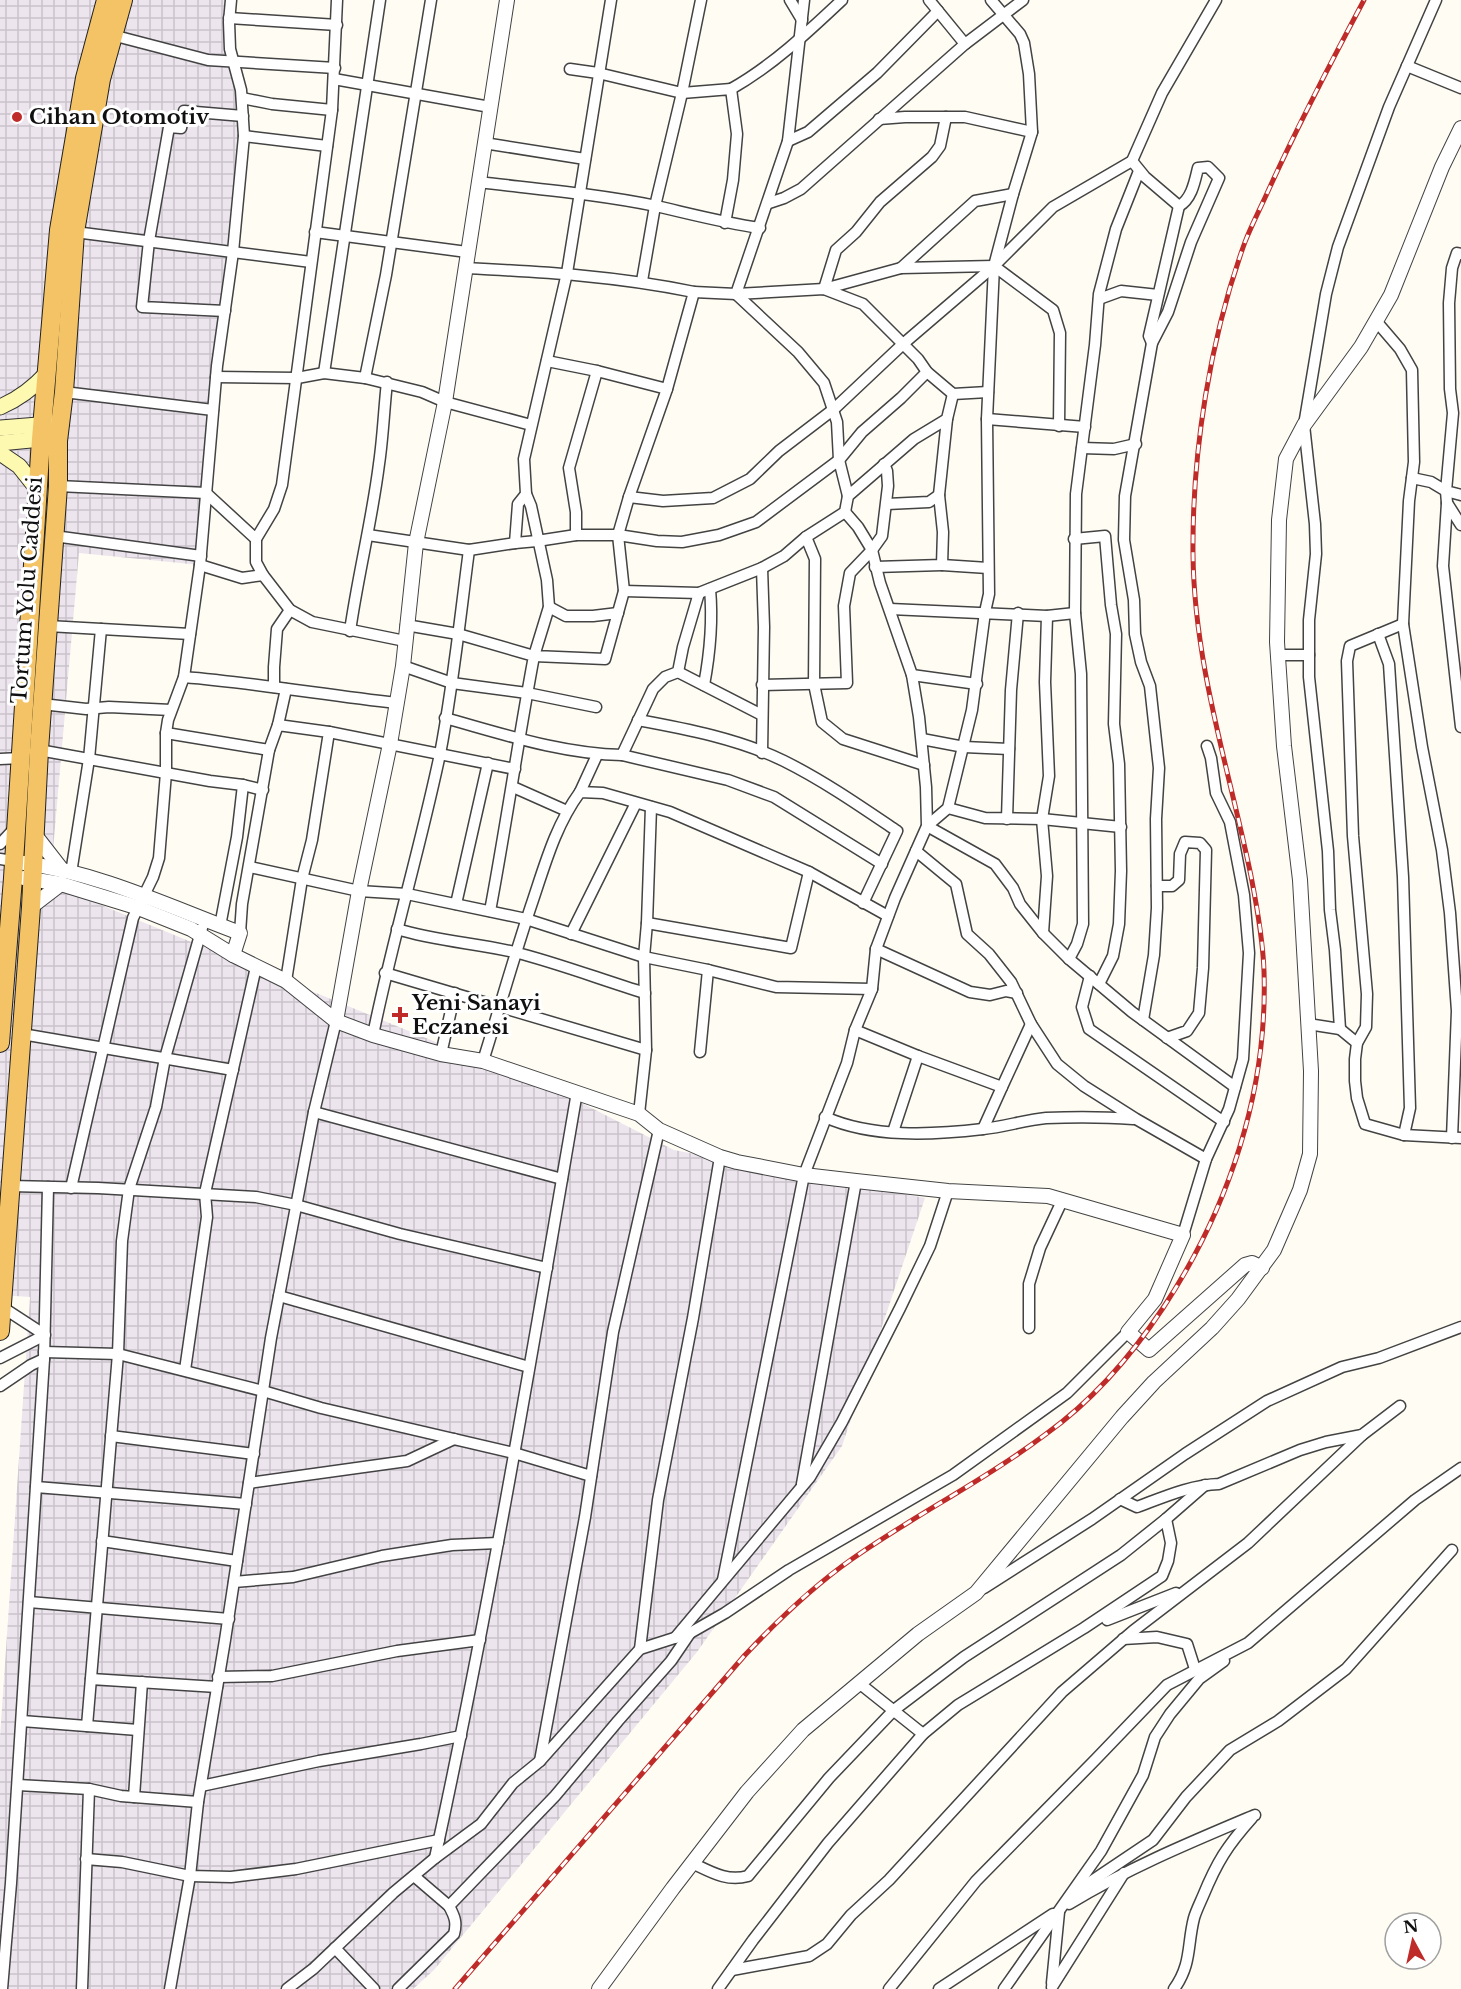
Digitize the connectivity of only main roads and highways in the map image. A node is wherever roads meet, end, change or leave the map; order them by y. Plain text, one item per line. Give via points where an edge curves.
1 (106, 0) edge
2 (123, 0) edge
3 (46, 374) junction
4 (0, 407) edge
5 (0, 428) edge
6 (50, 432) junction
7 (0, 443) edge
8 (0, 453) edge
9 (38, 490) junction
10 (6, 869) edge
11 (5, 902) edge
12 (0, 1043) edge
13 (0, 1331) edge

1 - 3 highway, Tortum Yolu Caddesi via 85,78 58,230
2 - 6 highway, Tortum Yolu Caddesi via 101,79 75,232 64,392
3 - 4 main road via 26,393
3 - 6 highway, Tortum Yolu Caddesi
5 - 6 main road
6 - 7 main road
6 - 9 highway, Tortum Yolu Caddesi
6 - 13 highway, Tortum Yolu Caddesi via 58,486
8 - 9 main road via 19,466
9 - 10 highway, Tortum Yolu Caddesi via 21,758 15,828
10 - 11 highway, Tortum Yolu Caddesi
11 - 12 highway, Tortum Yolu Caddesi

